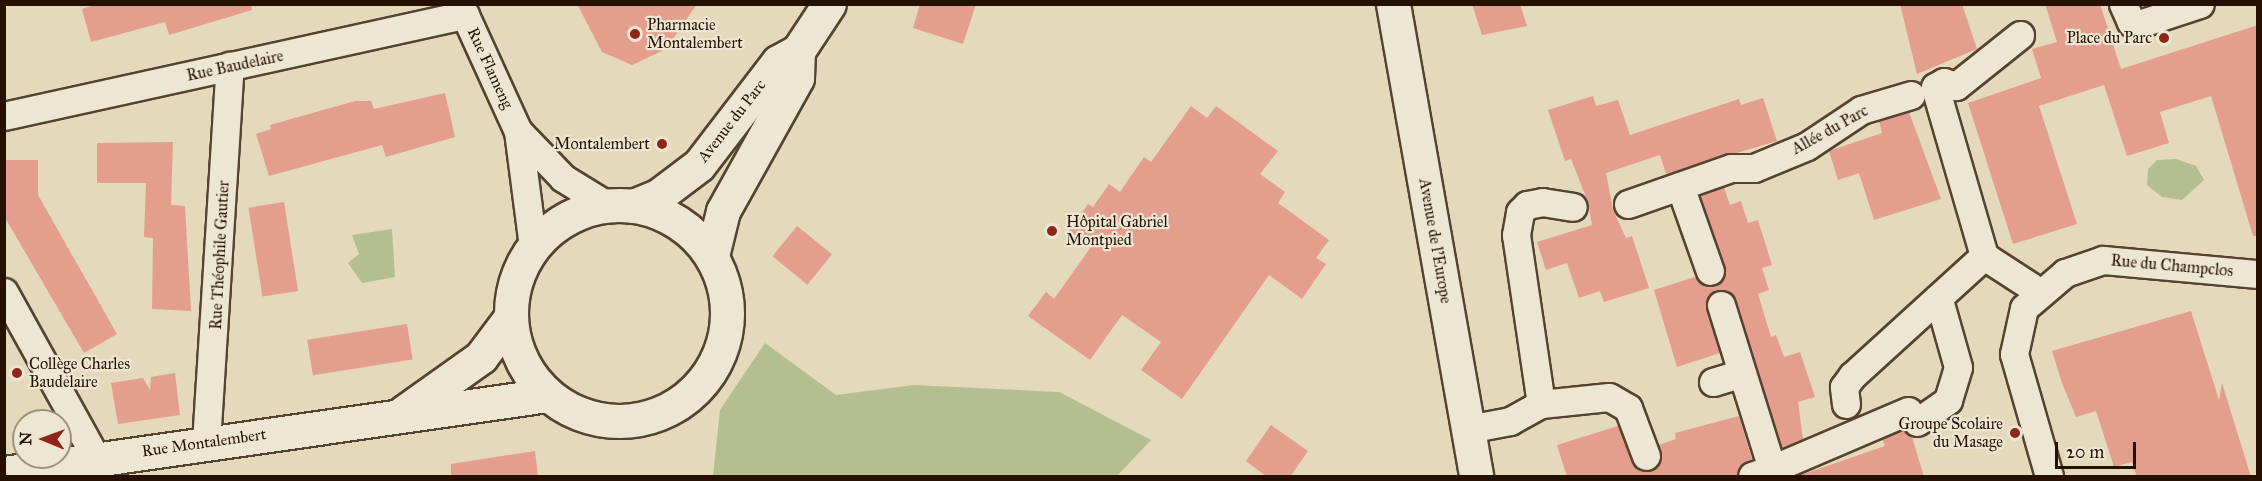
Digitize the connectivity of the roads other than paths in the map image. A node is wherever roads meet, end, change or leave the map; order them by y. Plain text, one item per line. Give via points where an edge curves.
1 (829, 4) edge
2 (1393, 4) edge
3 (2123, 4) edge
4 (2200, 4) edge
5 (463, 10) edge
6 (2020, 35) dead end
7 (798, 51) junction
8 (230, 66) junction
9 (1924, 106) junction
10 (4, 116) edge
11 (518, 131) junction
12 (1680, 186) junction
13 (1628, 204) dead end
14 (620, 205) junction
15 (1573, 207) dead end
16 (533, 247) junction
17 (711, 255) junction
18 (1984, 256) junction
19 (1710, 271) dead end
20 (2258, 274) edge
21 (4, 292) edge
22 (2042, 293) junction
23 (1939, 300) junction
24 (1721, 305) dead end
25 (511, 317) junction
26 (1742, 373) junction
27 (1713, 382) dead end
28 (547, 395) junction
29 (1846, 404) dead end
30 (1541, 405) junction
31 (404, 412) junction
32 (1468, 429) junction
33 (206, 443) junction
34 (1646, 456) dead end
35 (97, 460) junction
36 (4, 473) edge
37 (1762, 473) edge
38 (1476, 477) edge
39 (2049, 477) edge

1 - 7 main road, Avenue du Parc
2 - 32 main road, Avenue de l'Europe
3 - 4 street via 2131,22 2139,24
5 - 8 street, Rue Baudelaire
5 - 11 street, Rue Flameng
6 - 9 street via 1956,86 1944,82 1935,87
7 - 14 main road, Avenue du Parc via 778,62 699,165 657,196
7 - 17 main road, Avenue du Parc via 797,78 723,211
8 - 10 street, Rue Baudelaire
8 - 33 street, Rue Théophile Gautier
9 - 12 street, Allée du Parc via 1861,110 1807,146 1755,168 1731,168
9 - 18 street
11 - 14 street, Rue Flameng via 563,178
11 - 16 street, Rue Flameng
12 - 13 street, Allée du Parc
12 - 19 street
14 - 16 main road, Avenue du Parc via 566,219
14 - 17 main road via 678,222
15 - 30 street via 1542,201 1527,205 1520,212 1516,234
16 - 25 main road via 515,282
17 - 28 main road via 727,300 726,331 717,361 688,398 662,413 618,422 583,416
18 - 22 street
18 - 23 street
20 - 22 street, Rue du Champclos via 2103,260 2065,273
21 - 35 street
22 - 39 street, Rue du Champclos via 2024,308 2014,354
23 - 29 street via 1852,376 1845,387
23 - 37 street via 1958,367 1948,400
24 - 26 street
25 - 28 main road via 528,372
25 - 31 main road, Rue Montalembert via 481,357
26 - 27 street
26 - 37 street
28 - 31 main road, Rue Montalembert
30 - 32 street via 1510,421
30 - 34 street via 1609,397 1628,408
31 - 33 main road, Rue Montalembert
32 - 38 main road, Avenue de l'Europe
33 - 35 main road, Rue Montalembert
35 - 36 main road, Rue Montalembert

